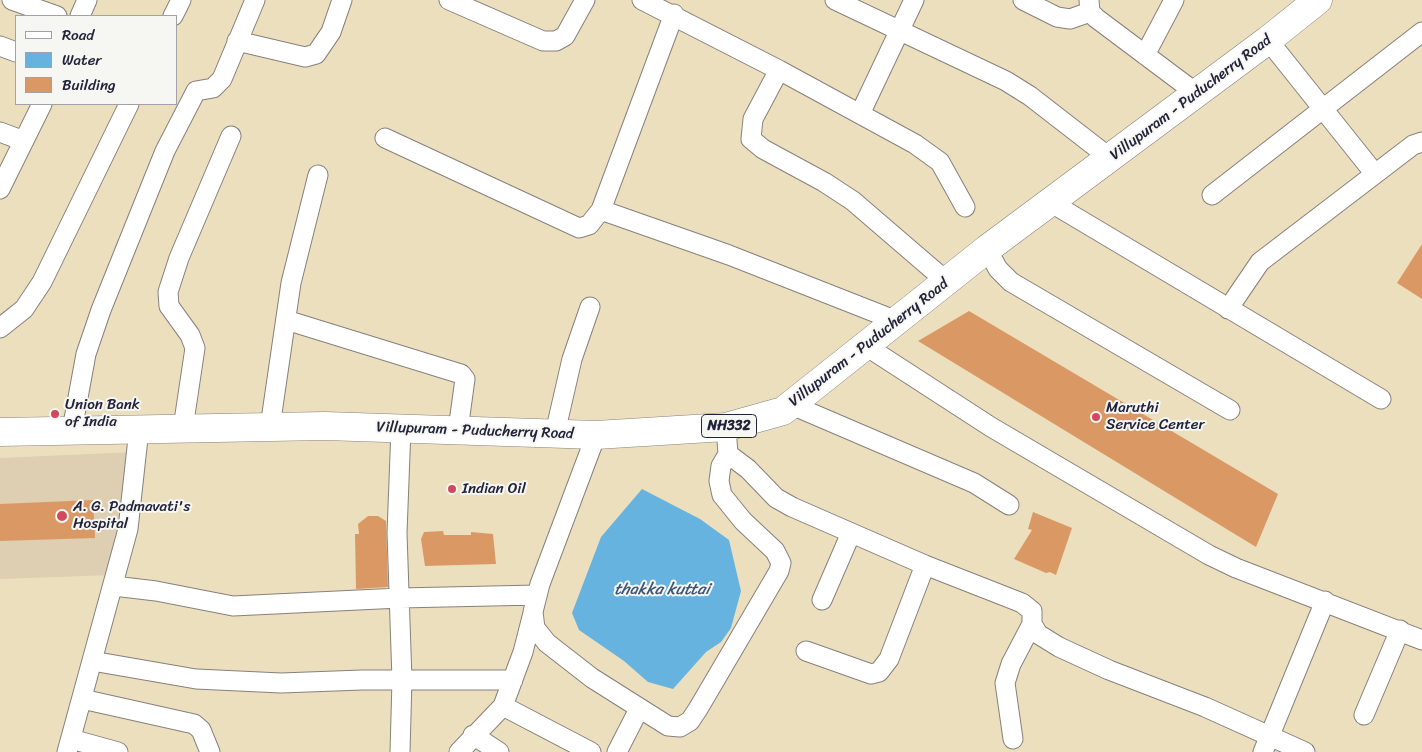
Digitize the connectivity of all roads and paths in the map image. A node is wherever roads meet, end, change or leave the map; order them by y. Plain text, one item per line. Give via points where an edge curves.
1 (12, 0) edge
2 (87, 0) edge
3 (181, 0) edge
4 (255, 0) edge
5 (342, 0) edge
6 (449, 0) edge
7 (642, 0) edge
8 (835, 0) edge
9 (914, 0) edge
10 (1023, 0) edge
11 (1174, 0) edge
12 (1318, 0) edge
13 (581, 1) edge
14 (1089, 6) edge
15 (674, 14) junction
16 (54, 15) edge
17 (80, 15) edge
18 (174, 15) edge
19 (900, 30) junction
20 (1422, 32) edge
21 (1268, 40) junction
22 (237, 41) junction
23 (0, 46) edge
24 (15, 52) edge
25 (1145, 55) junction
26 (779, 70) junction
27 (1196, 93) junction
28 (42, 105) edge
29 (129, 105) edge
30 (1323, 109) junction
31 (860, 114) junction
32 (0, 132) edge
33 (231, 136) dead end
34 (385, 138) dead end
35 (24, 140) junction
36 (1422, 142) edge
37 (1110, 158) junction
38 (1375, 174) junction
39 (318, 175) dead end
40 (0, 189) edge
41 (1212, 195) dead end
42 (1050, 202) junction
43 (965, 207) dead end
44 (601, 210) junction
45 (987, 249) junction
46 (946, 281) junction
47 (590, 307) dead end
48 (1228, 309) junction
49 (286, 320) junction
50 (897, 321) junction
51 (0, 328) edge
52 (866, 346) junction
53 (1381, 399) dead end
54 (792, 405) junction
55 (1230, 410) dead end
56 (270, 427) junction
57 (139, 428) junction
58 (183, 428) junction
59 (401, 428) junction
60 (72, 430) junction
61 (458, 430) junction
62 (0, 432) edge
63 (555, 434) junction
64 (596, 435) junction
65 (727, 440) junction
66 (1008, 505) dead end
67 (851, 533) junction
68 (925, 565) junction
69 (114, 586) junction
70 (400, 598) junction
71 (822, 600) dead end
72 (1325, 601) junction
73 (535, 604) junction
74 (1032, 624) junction
75 (1400, 630) junction
76 (1422, 640) edge
77 (806, 651) dead end
78 (92, 661) junction
79 (402, 680) junction
80 (514, 680) junction
81 (82, 699) junction
82 (503, 706) junction
83 (639, 709) junction
84 (1364, 715) dead end
85 (473, 735) junction
86 (1013, 739) dead end
87 (1267, 744) edge
88 (69, 746) edge
89 (118, 752) edge
90 (210, 752) edge
91 (400, 752) edge
92 (459, 752) edge
93 (499, 752) edge
94 (590, 752) edge
95 (617, 752) edge
96 (1305, 752) edge

1 - 16 street
2 - 17 street
3 - 18 street
4 - 22 street
5 - 22 street via 331,32 316,54 305,57
6 - 13 street via 543,41 556,41 565,36
7 - 15 street
8 - 19 street
9 - 19 street
10 - 14 street via 1056,17 1070,19
11 - 25 street
12 - 21 highway, Villupuram - Puducherry Road / NH332
14 - 25 street
15 - 26 street
15 - 44 street
19 - 31 street
19 - 37 street via 1006,81
20 - 30 street
21 - 27 highway, Villupuram - Puducherry Road / NH332
21 - 30 street
22 - 60 street via 222,79 213,88 192,98 165,151 86,354
23 - 24 street
25 - 27 street
26 - 31 street
26 - 46 street via 754,119 751,139 853,201
27 - 37 highway, Villupuram - Puducherry Road / NH332
28 - 35 street
29 - 51 street via 42,282 24,309
30 - 38 street
30 - 41 street
31 - 43 street via 915,144 940,162
32 - 35 street
33 - 58 street via 179,258 168,292 169,306 190,335 195,348
34 - 44 street via 580,228 589,225
35 - 40 street
36 - 38 street via 1413,145
37 - 42 highway, Villupuram - Puducherry Road / NH332
38 - 48 street via 1260,262
39 - 49 street via 297,256
42 - 45 highway, Villupuram - Puducherry Road / NH332
42 - 48 street
44 - 50 street via 729,255
45 - 46 highway, Villupuram - Puducherry Road / NH332
45 - 55 street via 998,269 1012,282
46 - 50 highway, Villupuram - Puducherry Road / NH332
47 - 63 street via 572,358
48 - 53 street
49 - 56 street
49 - 61 street via 461,374 465,379
50 - 52 highway, Villupuram - Puducherry Road / NH332
52 - 54 highway, Villupuram - Puducherry Road / NH332
52 - 72 street via 991,427 1209,555
54 - 65 highway, Villupuram - Puducherry Road / NH332
54 - 66 street via 974,483
56 - 58 highway, Villupuram - Puducherry Road / NH332
56 - 59 highway, Villupuram - Puducherry Road / NH332
57 - 58 highway, Villupuram - Puducherry Road / NH332
57 - 60 highway, Villupuram - Puducherry Road / NH332
57 - 69 street via 128,529
59 - 61 highway, Villupuram - Puducherry Road / NH332
59 - 70 street via 397,533
60 - 62 highway, Villupuram - Puducherry Road / NH332
61 - 63 highway, Villupuram - Puducherry Road / NH332
63 - 64 highway, Villupuram - Puducherry Road / NH332
64 - 65 highway, Villupuram - Puducherry Road / NH332
64 - 73 street
65 - 67 street via 748,469 776,498
65 - 83 street via 719,480 722,495 743,521 775,551 781,563 780,572 690,721 680,727 668,726
67 - 68 street
67 - 71 street
68 - 74 street via 1022,603 1032,612
68 - 77 street via 889,659 879,672 872,674
69 - 70 street via 233,606
69 - 78 street
70 - 73 street
70 - 79 street
72 - 75 street
72 - 87 street
73 - 80 street
73 - 83 street via 534,628 547,643
74 - 86 street via 1005,683
74 - 87 street via 1038,634 1081,658
75 - 76 street
75 - 84 street
78 - 79 street via 196,679 281,682
78 - 81 street
79 - 80 street
79 - 91 street
80 - 82 street
81 - 88 street
81 - 90 street via 194,724 201,730
82 - 85 street
82 - 94 street
83 - 95 street
85 - 92 street
85 - 93 street
87 - 96 street
88 - 89 street

